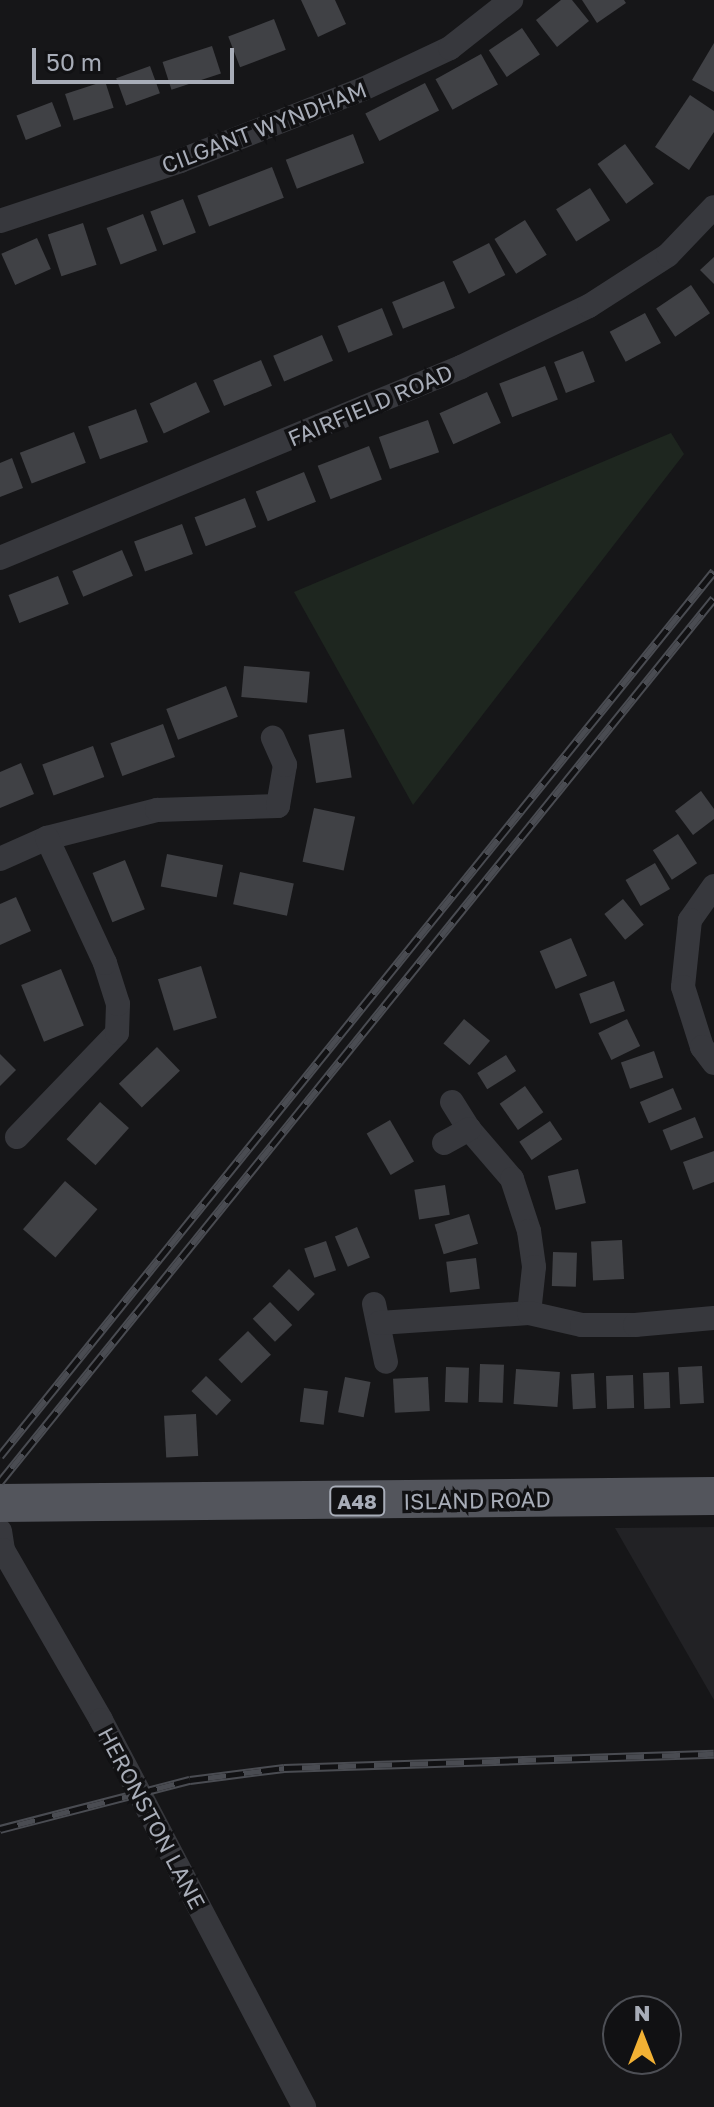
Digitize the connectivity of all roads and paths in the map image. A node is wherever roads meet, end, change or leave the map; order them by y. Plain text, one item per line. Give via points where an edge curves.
1 (511, 0) edge
2 (714, 207) edge
3 (0, 221) edge
4 (0, 558) edge
5 (273, 738) dead end
6 (47, 838) junction
7 (0, 859) edge
8 (714, 886) edge
9 (714, 1063) edge
10 (452, 1102) dead end
11 (469, 1129) junction
12 (17, 1137) dead end
13 (444, 1143) dead end
14 (529, 1313) junction
15 (714, 1318) edge
16 (386, 1362) dead end
17 (714, 1496) edge
18 (0, 1503) edge
19 (0, 1531) edge
20 (304, 2107) edge

1 - 3 street, CILGANT WYNDHAM via 450,48 363,89 180,161
2 - 4 street, FAIRFIELD ROAD via 668,255 589,306 461,367
5 - 6 street via 285,765 278,806 157,810
6 - 7 street
6 - 12 street via 105,963 118,1004 117,1033
8 - 9 street via 690,920 683,987 702,1047
10 - 11 street
11 - 13 street
11 - 14 street via 512,1179 529,1231 534,1267
14 - 15 street via 582,1325
14 - 16 street via 377,1313
17 - 18 main road, ISLAND ROAD / A48
19 - 20 street, HERONSTON LANE via 3,1550 101,1720

